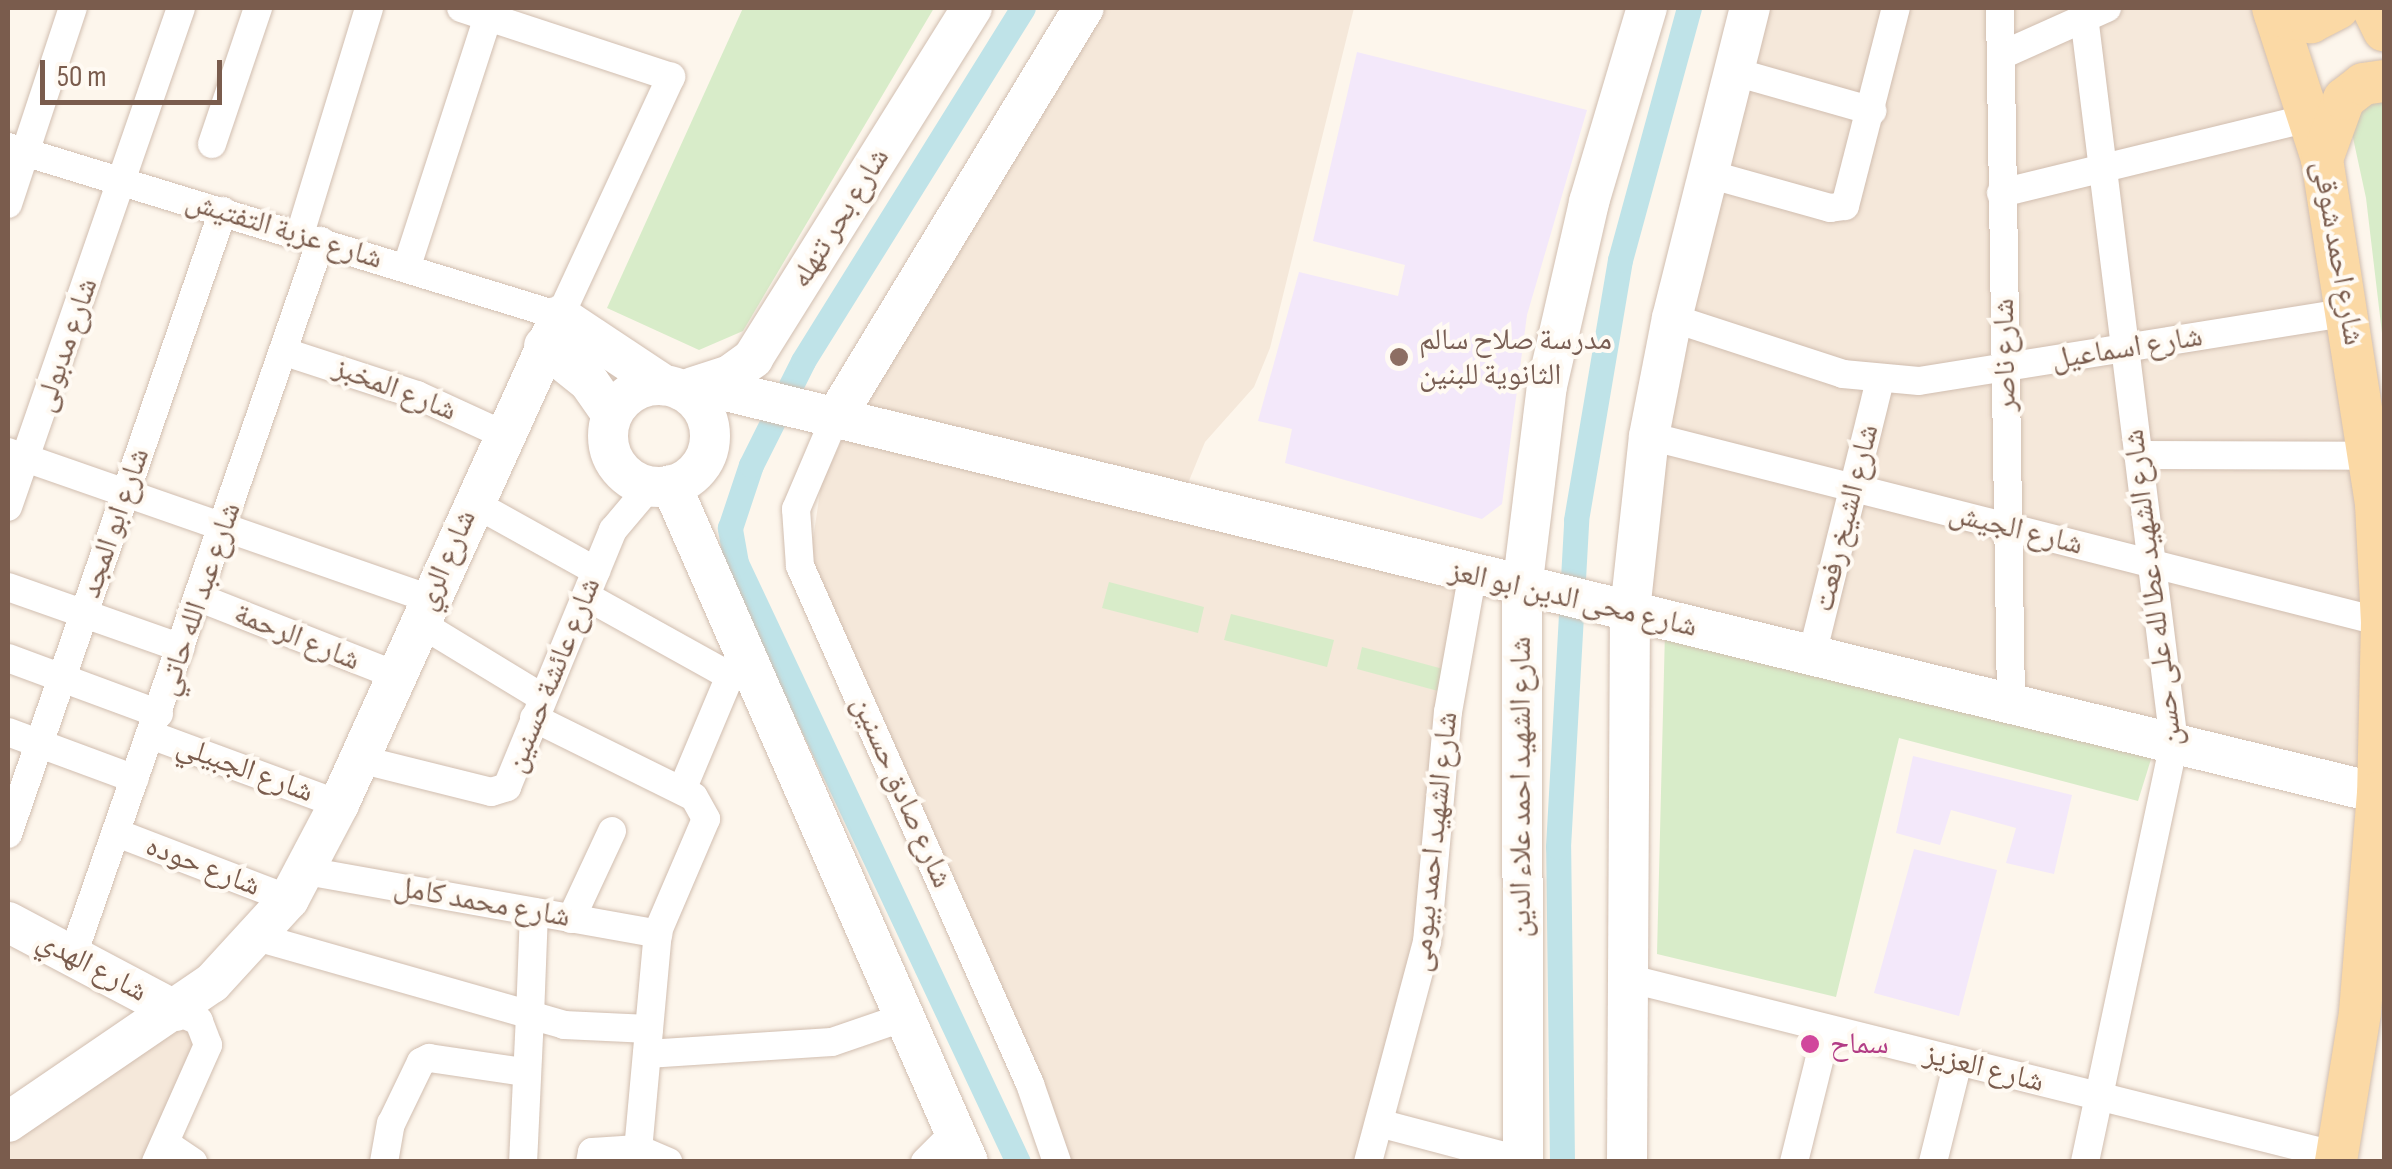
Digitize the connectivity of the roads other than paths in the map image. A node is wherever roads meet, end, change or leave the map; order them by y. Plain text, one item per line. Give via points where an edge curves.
1 (73, 8) edge
2 (181, 8) edge
3 (258, 8) edge
4 (369, 8) edge
5 (972, 8) edge
6 (1084, 8) edge
7 (1648, 8) edge
8 (1750, 8) edge
9 (1896, 8) edge
10 (2000, 8) edge
11 (2338, 8) edge
12 (2373, 8) edge
13 (2091, 11) edge
14 (2274, 11) edge
15 (474, 12) edge
16 (2384, 30) edge
17 (2002, 55) junction
18 (1732, 71) junction
19 (2384, 81) edge
20 (1872, 111) junction
21 (2310, 118) junction
22 (212, 144) dead end
23 (17, 150) edge
24 (2322, 159) junction
25 (2101, 167) junction
26 (1705, 172) junction
27 (124, 182) junction
28 (2001, 193) junction
29 (8, 204) edge
30 (223, 211) junction
31 (310, 238) junction
32 (406, 266) junction
33 (2351, 312) junction
34 (1672, 318) junction
35 (552, 331) junction
36 (2124, 348) junction
37 (284, 352) junction
38 (753, 358) junction
39 (2007, 368) junction
40 (1880, 380) junction
41 (674, 388) junction
42 (802, 412) junction
43 (612, 415) junction
44 (502, 434) junction
45 (1649, 436) junction
46 (708, 451) junction
47 (17, 455) edge
48 (2138, 456) junction
49 (2370, 456) junction
50 (661, 486) junction
51 (1854, 488) junction
52 (127, 490) junction
53 (472, 502) junction
54 (8, 507) edge
55 (225, 525) junction
56 (2007, 527) junction
57 (2152, 564) junction
58 (1472, 578) junction
59 (591, 583) junction
60 (8, 588) edge
61 (1536, 592) junction
62 (200, 598) junction
63 (1614, 608) junction
64 (423, 610) junction
65 (83, 614) junction
66 (2382, 622) edge
67 (181, 648) junction
68 (1812, 655) junction
69 (8, 658) edge
70 (739, 668) junction
71 (395, 676) junction
72 (61, 678) junction
73 (2011, 703) junction
74 (538, 708) junction
75 (155, 724) junction
76 (2383, 730) edge
77 (8, 732) edge
78 (2174, 743) junction
79 (39, 744) junction
80 (359, 758) junction
81 (136, 779) junction
82 (682, 790) junction
83 (2378, 793) junction
84 (340, 804) junction
85 (117, 832) junction
86 (612, 832) dead end
87 (8, 834) edge
88 (298, 885) junction
89 (2377, 903) edge
90 (534, 912) junction
91 (571, 919) junction
92 (8, 922) edge
93 (658, 934) junction
94 (257, 937) junction
95 (73, 955) junction
96 (1630, 980) junction
97 (176, 1011) junction
98 (530, 1015) junction
99 (905, 1017) junction
100 (1827, 1029) junction
101 (648, 1041) junction
102 (1958, 1062) junction
103 (524, 1072) junction
104 (2102, 1098) junction
105 (8, 1122) edge
106 (1380, 1123) junction
107 (962, 1146) edge
108 (638, 1149) junction
109 (160, 1152) edge
110 (2337, 1159) edge
111 (1523, 1161) edge
112 (193, 1162) edge
113 (384, 1162) edge
114 (523, 1162) edge
115 (590, 1162) edge
116 (668, 1162) edge
117 (924, 1162) edge
118 (1057, 1162) edge
119 (1368, 1162) edge
120 (1628, 1162) edge
121 (1794, 1162) edge
122 (1933, 1162) edge
123 (2085, 1162) edge

1 - 23 street
2 - 27 street, شارع مدبولى
3 - 22 street
4 - 31 street, شارع عبد الله حاتي
5 - 38 main road, شارع بحر تنهله
6 - 42 main road
7 - 61 main road, شارع الشهيد احمد علاء الدين via 1590,202 1547,386
8 - 18 main road
9 - 20 street
10 - 17 street, شارع ناصر
11 - 14 main road via 2311,22
12 - 16 main road
13 - 17 street
13 - 25 street, شارع الشهيد عطا لله على حسن
14 - 21 main road, شارع احمد شوقى
15 - 32 street
15 - 35 street, شارع الري via 672,77
17 - 28 street, شارع ناصر
18 - 20 street
18 - 26 main road
19 - 24 main road via 2364,84 2344,99
20 - 26 street via 1852,197 1838,209
21 - 24 main road, شارع احمد شوقى
21 - 25 street
23 - 27 street, شارع عزبة التفتيش
23 - 29 street
24 - 33 main road, شارع احمد شوقى
25 - 28 street
25 - 36 street, شارع الشهيد عطا لله على حسن
26 - 34 main road
27 - 30 street, شارع عزبة التفتيش
27 - 47 street, شارع مدبولى
28 - 39 street, شارع ناصر
30 - 31 street, شارع عزبة التفتيش
30 - 52 street, شارع ابو المجد
31 - 32 street, شارع عزبة التفتيش
31 - 37 street, شارع عبد الله حاتي
32 - 35 street, شارع عزبة التفتيش
33 - 36 street, شارع اسماعيل
33 - 49 main road, شارع احمد شوقى
34 - 40 street, شارع اسماعيل
34 - 45 main road
35 - 41 main road
35 - 43 main road
35 - 44 main road, شارع الري
36 - 39 street, شارع اسماعيل
36 - 48 street, شارع الشهيد عطا لله على حسن
37 - 44 street, شارع المخبز via 418,395
37 - 55 street, شارع عبد الله حاتي
38 - 41 main road, شارع بحر تنهله via 713,383
38 - 42 main road
39 - 40 street, شارع اسماعيل
39 - 56 street, شارع ناصر
40 - 51 street, شارع الشيخ رفعت
41 - 42 main road, شارع محى الدين ابو العز via 726,391
41 - 43 main road via 633,392
41 - 46 main road via 706,416
42 - 46 main road via 732,418
42 - 58 main road, شارع محى الدين ابو العز
42 - 118 street, شارع صادق حسنين via 800,566 1030,1084
43 - 50 main road via 614,460
44 - 53 main road, شارع الري
45 - 51 street, شارع الجيش
45 - 63 main road
46 - 50 main road via 687,479
47 - 52 street
47 - 54 street, شارع مدبولى
48 - 49 street
48 - 57 street, شارع الشهيد عطا لله على حسن
49 - 66 main road, شارع احمد شوقى
50 - 59 street, شارع عائشة حسنين via 617,524
50 - 70 main road
51 - 56 street, شارع الجيش
51 - 68 street, شارع الشيخ رفعت
52 - 55 street
52 - 65 street, شارع ابو المجد
53 - 59 street
53 - 64 main road, شارع الري
55 - 62 street, شارع عبد الله حاتي
55 - 64 street
56 - 57 street, شارع الجيش
56 - 73 street, شارع ناصر
57 - 66 street, شارع الجيش
57 - 78 street, شارع الشهيد عطا لله على حسن
58 - 61 main road, شارع محى الدين ابو العز
58 - 106 street, شارع الشهيد احمد بيومى via 1448,712 1427,942
59 - 70 street
59 - 74 street, شارع عائشة حسنين
60 - 65 street
61 - 63 main road, شارع محى الدين ابو العز
61 - 111 main road, شارع الشهيد احمد علاء الدين
62 - 67 street, شارع عبد الله حاتي
62 - 71 street, شارع الرحمة
63 - 68 main road, شارع محى الدين ابو العز
63 - 96 main road
64 - 71 main road, شارع الري
64 - 74 street
65 - 67 street
65 - 72 street, شارع ابو المجد
66 - 76 main road, شارع احمد شوقى
67 - 75 street, شارع عبد الله حاتي
68 - 73 main road, شارع محى الدين ابو العز
69 - 72 street, شارع الجبيلي
70 - 82 street
70 - 99 main road
71 - 80 main road, شارع الري
72 - 75 street, شارع الجبيلي
72 - 79 street, شارع ابو المجد
73 - 78 main road, شارع محى الدين ابو العز
74 - 80 street, شارع عائشة حسنين via 507,787 497,793
74 - 82 street
75 - 81 street, شارع عبد الله حاتي
75 - 84 street, شارع الجبيلي
76 - 83 main road, شارع احمد شوقى
77 - 79 street
78 - 83 main road, شارع محى الدين ابو العز
78 - 104 street, شارع الشهيد عطا لله على حسن
79 - 81 street
79 - 87 street, شارع ابو المجد
80 - 84 main road, شارع الري
81 - 85 street, شارع عبد الله حاتي
82 - 93 street via 703,806 706,820
83 - 89 main road, شارع احمد شوقى
84 - 88 main road, شارع الري
85 - 88 street, شارع حوده
85 - 95 street, شارع عبد الله حاتي
86 - 91 street
88 - 90 street, شارع محمد كامل
88 - 94 main road, شارع الري
89 - 110 main road, شارع احمد شوقى
90 - 91 street, شارع محمد كامل
90 - 98 street
91 - 93 street, شارع محمد كامل
92 - 95 main road, شارع الهدي
93 - 101 street
94 - 97 main road, شارع الري
94 - 98 street
95 - 97 main road, شارع الهدي
96 - 100 street, شارع العزيز
96 - 120 main road
97 - 105 main road, شارع الري
97 - 109 street via 198,1021 208,1044
98 - 101 street
98 - 103 street
99 - 101 street via 832,1042
99 - 107 main road
100 - 102 street, شارع العزيز
100 - 121 street
101 - 108 street
102 - 104 street, شارع العزيز
102 - 122 street
103 - 113 street via 421,1062 392,1124
103 - 114 street
104 - 110 street, شارع العزيز
104 - 123 street, شارع الشهيد عطا لله على حسن
106 - 111 street
106 - 119 street, شارع الشهيد احمد بيومى
107 - 117 street
108 - 115 street via 592,1152
108 - 116 street
109 - 112 street

